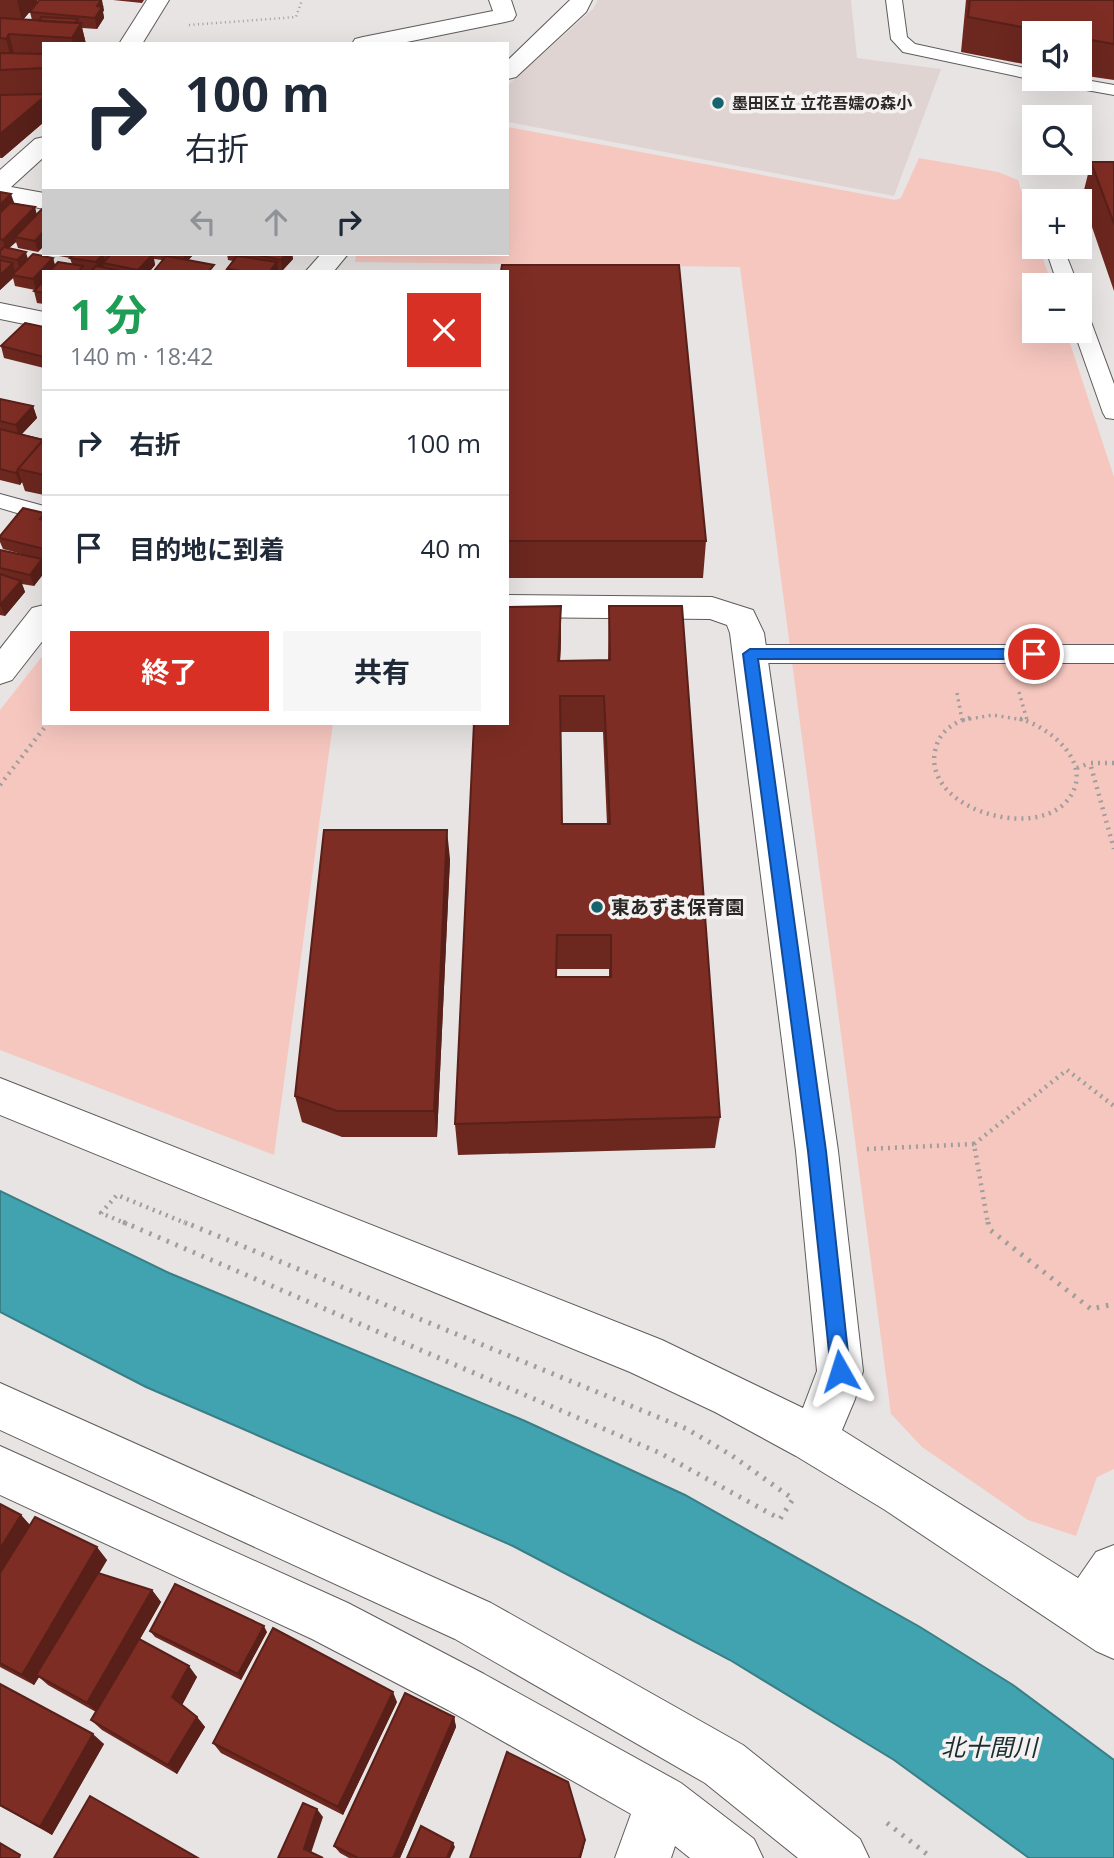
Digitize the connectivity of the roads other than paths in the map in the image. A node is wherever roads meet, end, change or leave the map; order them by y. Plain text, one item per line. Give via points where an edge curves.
1 (158, 0) edge
2 (499, 0) edge
3 (581, 0) edge
4 (894, 0) edge
5 (135, 37) edge
6 (373, 42) edge
7 (509, 71) edge
8 (1022, 72) edge
9 (1092, 86) edge
10 (1114, 90) edge
11 (42, 146) edge
12 (0, 183) edge
13 (0, 192) edge
14 (42, 201) edge
15 (0, 311) edge
16 (42, 320) edge
17 (1089, 343) edge
18 (1114, 413) edge
19 (0, 501) edge
20 (42, 513) edge
21 (509, 606) edge
22 (42, 619) edge
23 (750, 654) junction
24 (1114, 654) edge
25 (0, 672) edge
26 (0, 1096) edge
27 (0, 1406) edge
28 (813, 1439) junction
29 (0, 1470) edge
30 (1114, 1570) edge
31 (1099, 1622) edge
32 (662, 1802) junction
33 (643, 1858) edge
34 (736, 1858) edge
35 (841, 1858) edge

1 - 5 street
2 - 6 street via 505,15
3 - 7 street
4 - 8 lane via 899,39 909,48
9 - 10 lane
11 - 12 street
13 - 14 street
15 - 16 street
17 - 18 lane
19 - 20 lane
21 - 23 street via 712,608 741,618
22 - 25 street
23 - 24 lane
23 - 28 street via 817,1151 840,1371
26 - 28 street via 646,1356
27 - 35 street via 473,1621 724,1764
28 - 31 street
29 - 32 street via 330,1621
30 - 31 street
32 - 33 street
32 - 34 street

